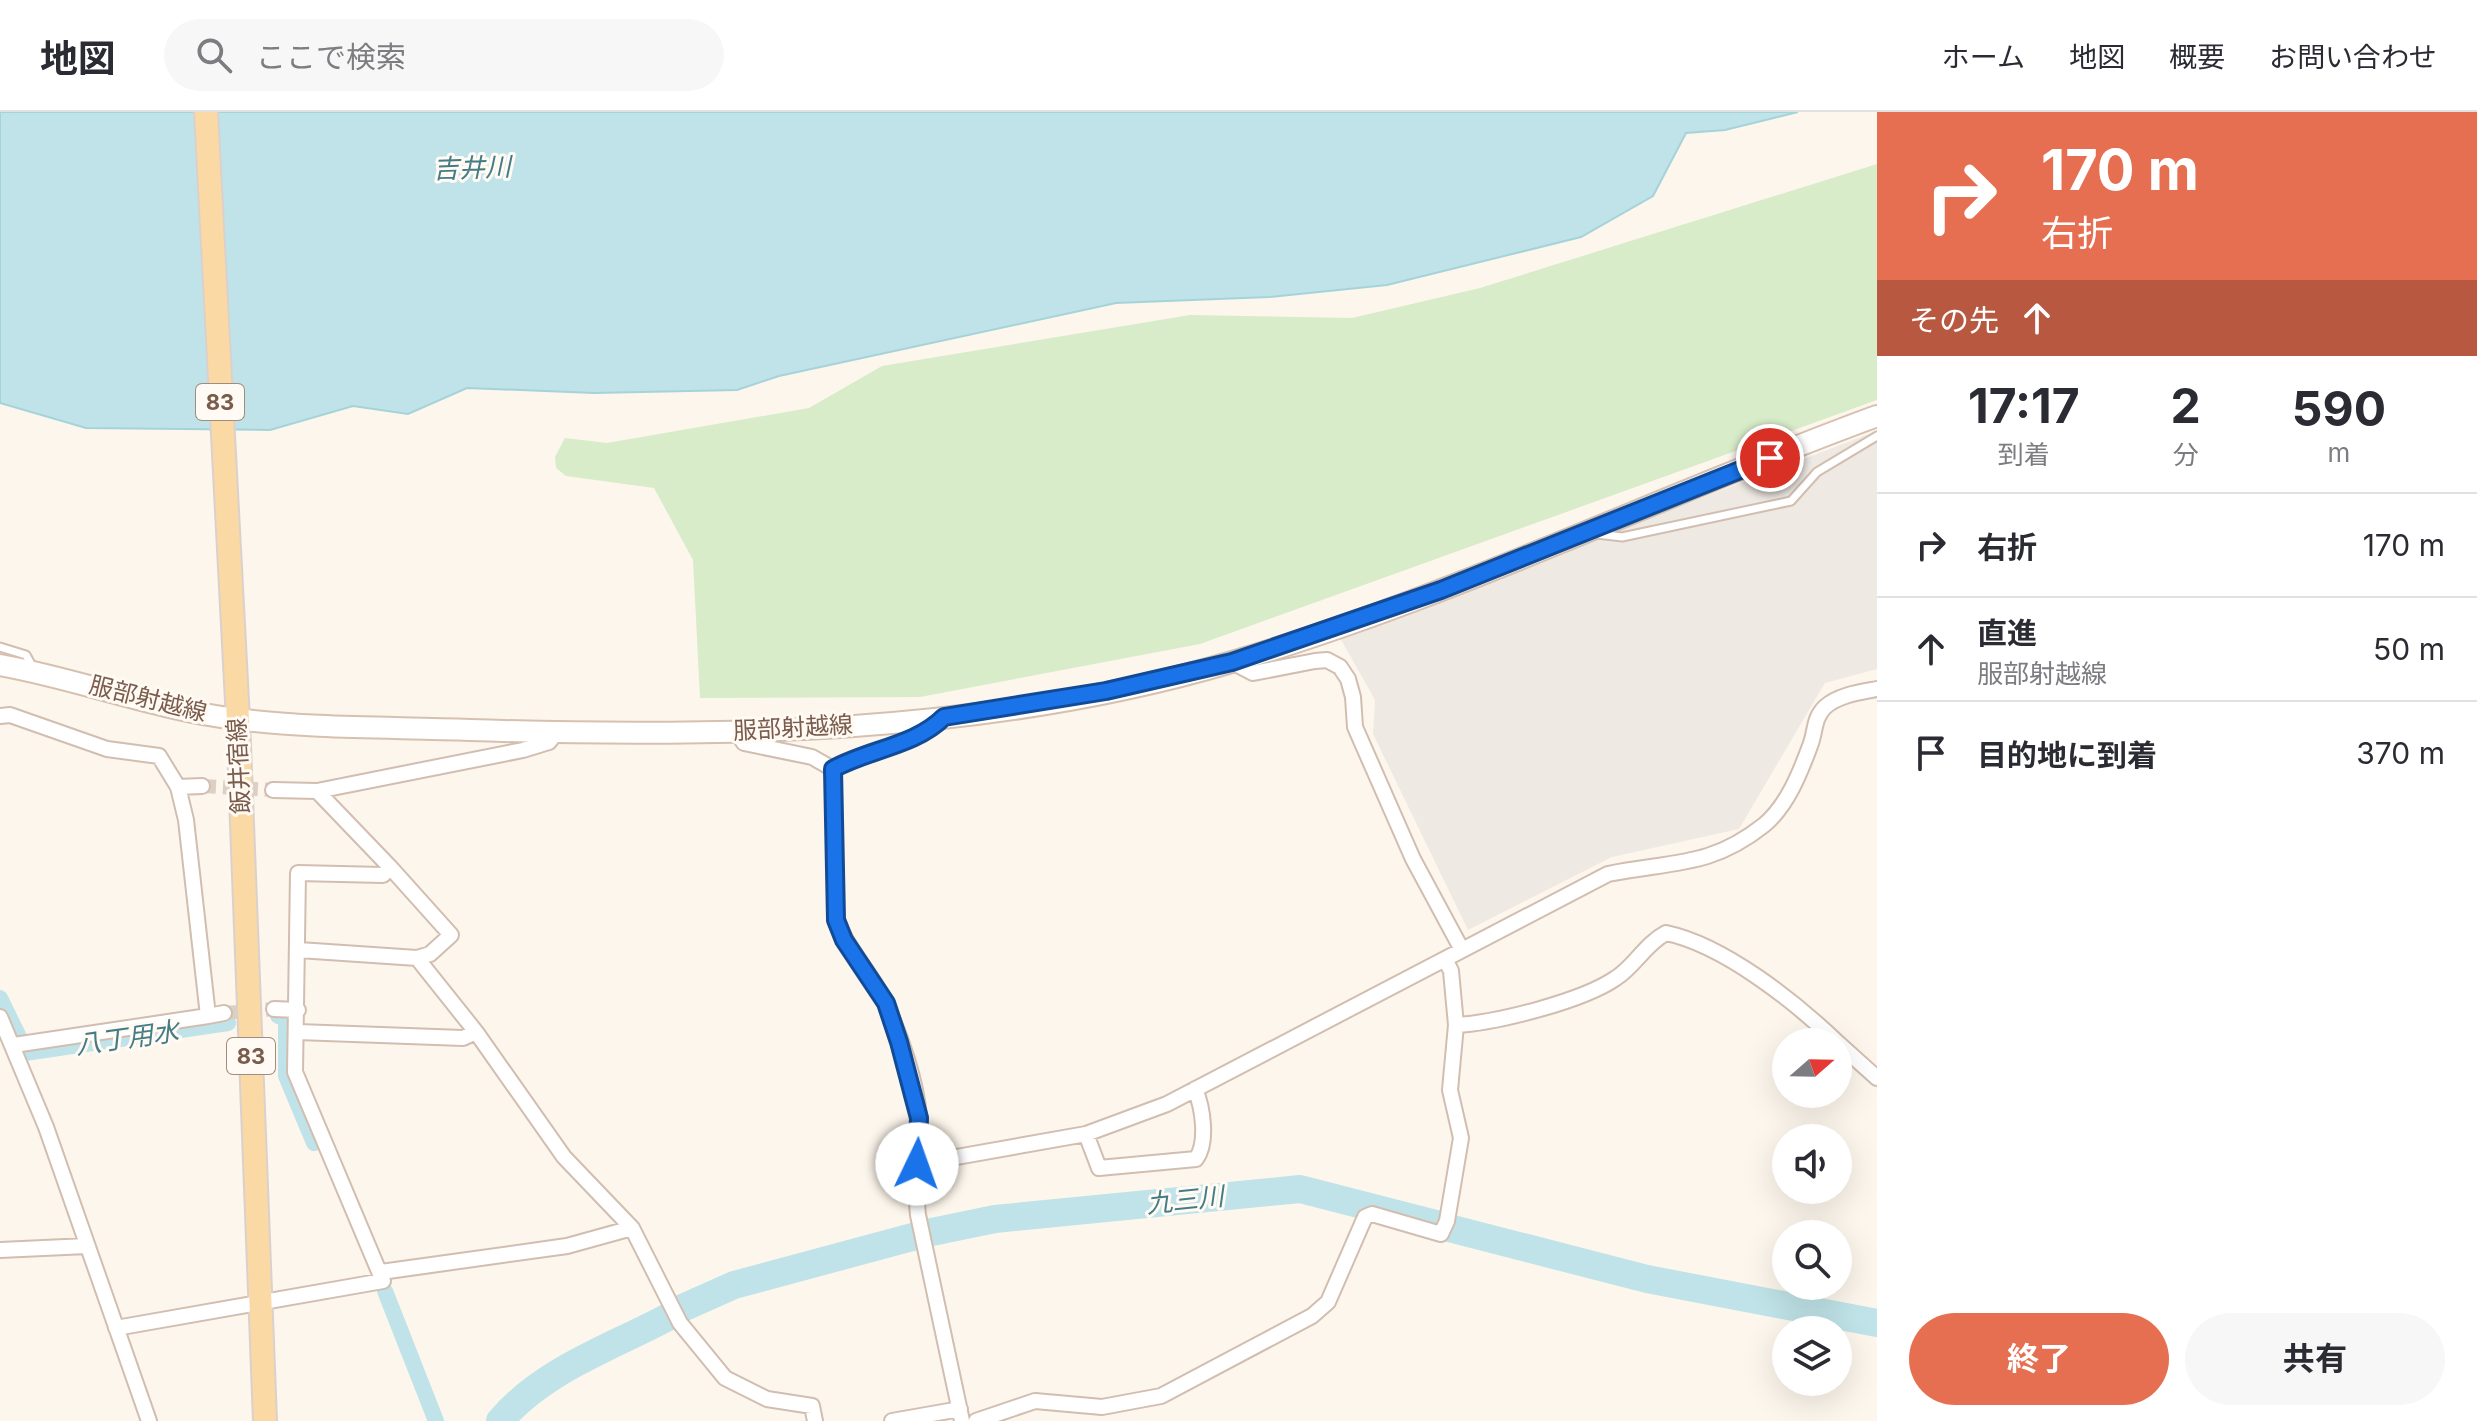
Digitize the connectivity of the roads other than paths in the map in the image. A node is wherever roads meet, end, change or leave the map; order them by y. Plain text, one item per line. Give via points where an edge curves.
1 (206, 112) edge
2 (1877, 416) edge
3 (1877, 436) edge
4 (1583, 533) junction
5 (0, 647) edge
6 (1232, 662) junction
7 (0, 665) edge
8 (35, 671) junction
9 (0, 678) edge
10 (1877, 689) edge
11 (0, 716) edge
12 (944, 717) junction
13 (238, 720) junction
14 (736, 731) junction
15 (556, 733) junction
16 (833, 769) junction
17 (202, 786) tunnel mouth
18 (178, 787) junction
19 (273, 790) tunnel mouth
20 (317, 791) junction
21 (390, 867) junction
22 (299, 950) junction
23 (1462, 950) junction
24 (417, 958) junction
25 (1445, 959) junction
26 (274, 1009) tunnel mouth
27 (298, 1010) junction
28 (224, 1013) tunnel mouth
29 (208, 1016) junction
30 (0, 1017) edge
31 (1456, 1025) junction
32 (1820, 1028) edge
33 (298, 1032) junction
34 (476, 1032) junction
35 (14, 1045) junction
36 (1852, 1055) edge
37 (1877, 1078) edge
38 (1195, 1089) junction
39 (1086, 1134) junction
40 (917, 1164) junction
41 (632, 1228) junction
42 (87, 1246) junction
43 (0, 1250) edge
44 (381, 1272) junction
45 (259, 1304) junction
46 (116, 1328) junction
47 (961, 1415) edge
48 (149, 1421) edge
49 (265, 1421) edge
50 (815, 1421) edge
51 (892, 1421) edge
52 (976, 1421) edge

1 - 13 main road, 飯井宿線 / 83
2 - 4 main road, 服部射越線
3 - 4 lane via 1817,472 1791,501 1622,537
4 - 6 main road, 服部射越線 via 1441,590
5 - 8 lane via 26,655
6 - 12 main road, 服部射越線 via 1099,692
6 - 23 street via 1253,673 1327,660 1340,667 1348,679 1355,727 1413,859
7 - 8 main road, 服部射越線
8 - 9 street
8 - 13 main road, 服部射越線
10 - 23 street via 1827,704 1815,718 1812,743 1783,805 1729,849 1674,866 1608,874
11 - 18 street via 107,749 159,756
12 - 14 main road, 服部射越線
12 - 16 street via 927,734 858,755
13 - 15 main road, 服部射越線
13 - 45 main road, 飯井宿線 / 83
14 - 15 main road, 服部射越線
14 - 16 street via 744,743 812,757
15 - 20 street via 549,742 523,750
16 - 40 street via 836,920 886,1003 899,1042 919,1118
17 - 18 street
18 - 29 street
19 - 20 street
20 - 21 street
21 - 22 street via 383,875 298,873
21 - 24 street via 451,935
22 - 24 street
22 - 27 street
23 - 25 street
24 - 34 street
25 - 31 street
25 - 38 street
26 - 27 street
27 - 33 street
28 - 29 street
29 - 35 street
30 - 35 street
31 - 32 street via 1504,1020 1600,986 1666,933 1707,947
31 - 52 street via 1450,1090 1461,1138 1441,1234 1372,1214 1365,1217 1328,1302 1312,1316 1161,1396 1102,1407 1035,1401
33 - 34 street via 463,1038
33 - 44 street via 298,1082
34 - 41 street via 564,1157
35 - 42 street
36 - 37 street
38 - 39 street
38 - 39 street via 1201,1103 1202,1151 1196,1159 1099,1168
39 - 40 street
40 - 47 street via 918,1215
41 - 44 street via 567,1246
41 - 50 street via 680,1323 725,1378 767,1399 812,1406
42 - 43 street
42 - 46 street
44 - 45 street via 383,1281
45 - 46 street
45 - 49 main road, 飯井宿線 / 83
46 - 48 street
47 - 51 street

